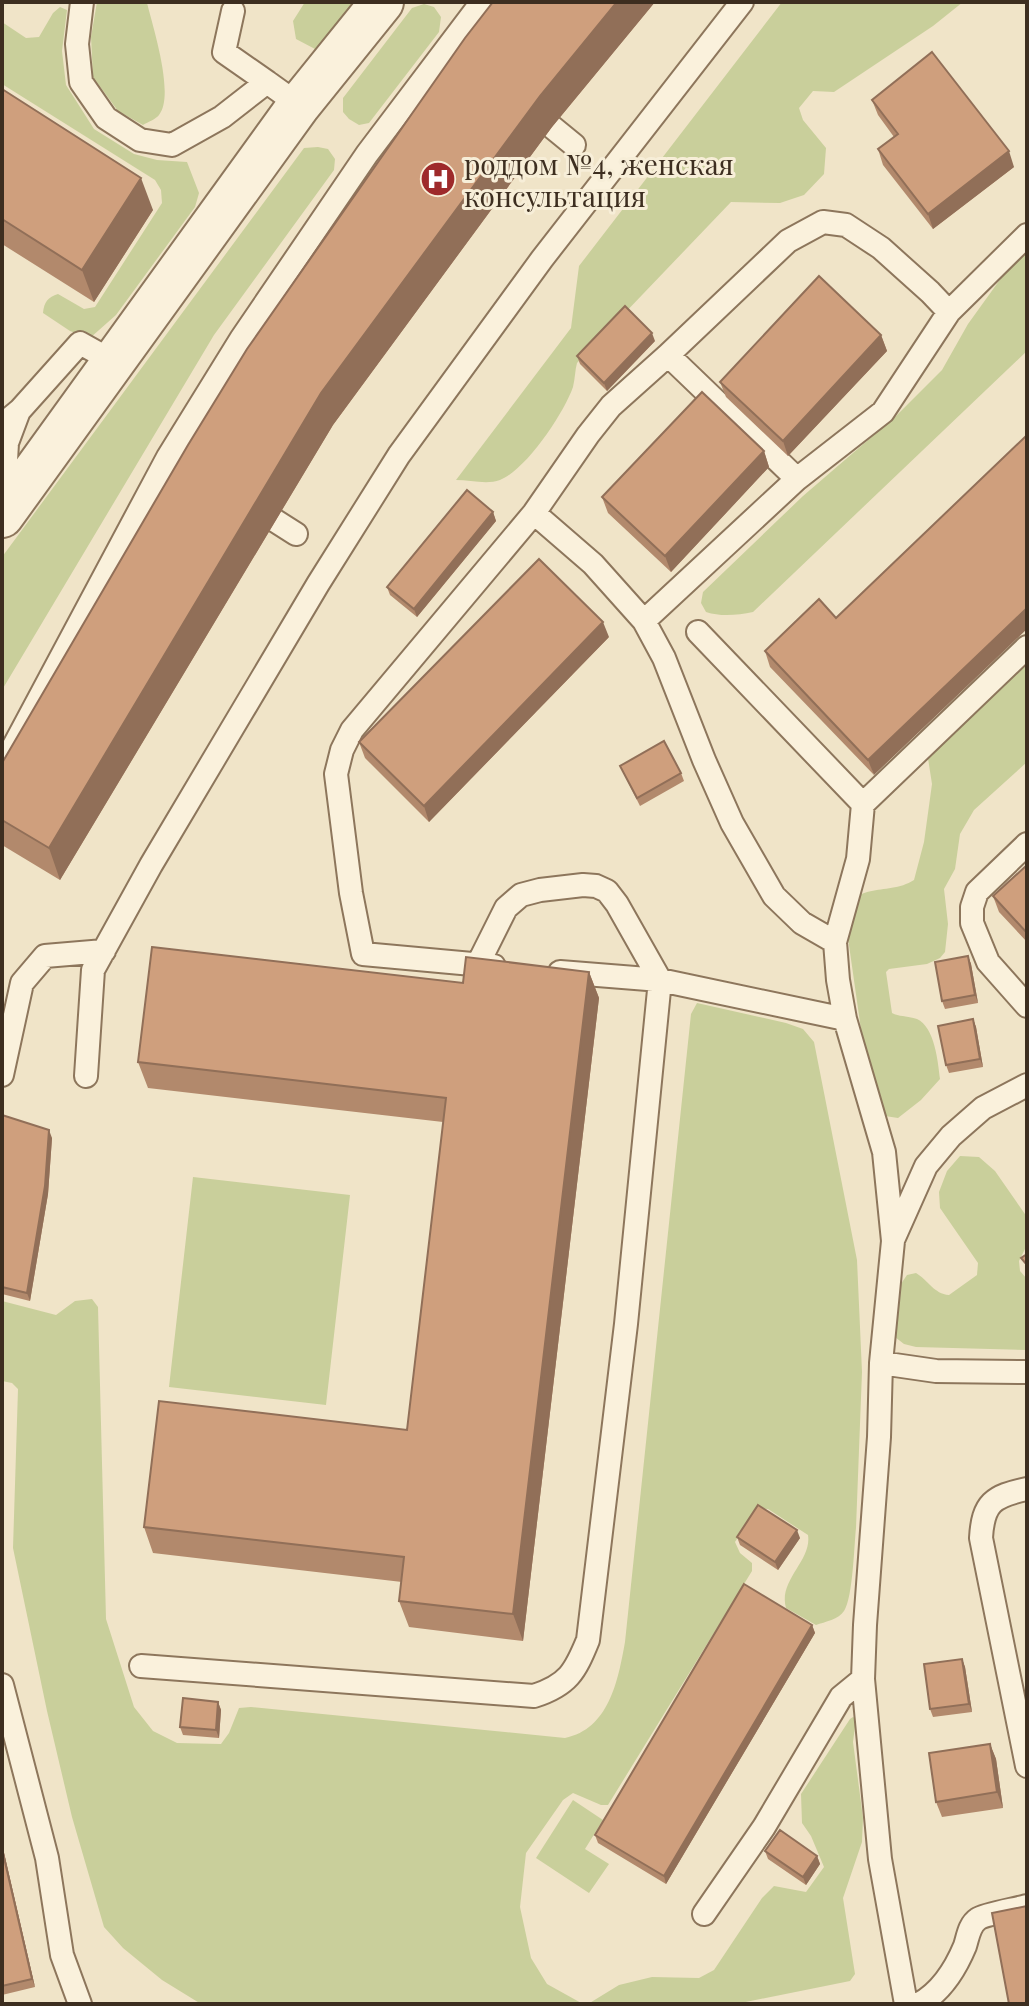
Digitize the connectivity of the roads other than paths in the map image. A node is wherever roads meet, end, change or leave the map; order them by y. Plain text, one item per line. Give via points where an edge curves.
1 (82, 2) edge
2 (382, 2) edge
3 (742, 2) edge
4 (479, 3) edge
5 (233, 11) dead end
6 (449, 48) junction
7 (468, 62) edge
8 (283, 94) junction
9 (552, 127) edge
10 (574, 145) dead end
11 (1027, 235) edge
12 (949, 312) junction
13 (668, 355) junction
14 (114, 362) junction
15 (20, 410) junction
16 (2, 425) edge
17 (168, 457) junction
18 (189, 470) edge
19 (797, 479) junction
20 (6, 510) edge
21 (534, 513) junction
22 (274, 520) edge
23 (296, 534) dead end
24 (644, 621) junction
25 (698, 632) dead end
26 (1027, 647) edge
27 (2, 768) edge
28 (863, 804) junction
29 (1027, 844) edge
30 (835, 942) junction
31 (104, 951) junction
32 (478, 964) junction
33 (660, 980) junction
34 (1027, 1006) edge
35 (845, 1019) junction
36 (2, 1075) edge
37 (86, 1076) dead end
38 (1027, 1085) edge
39 (893, 1241) junction
40 (881, 1363) junction
41 (1027, 1372) edge
42 (1027, 1489) edge
43 (141, 1666) dead end
44 (863, 1679) junction
45 (2, 1685) edge
46 (1027, 1766) edge
47 (1027, 1906) edge
48 (704, 1914) dead end
49 (80, 2004) edge
50 (906, 2004) edge
51 (919, 2004) edge

1 - 8 lane via 77,44 81,82 106,118 140,140 172,145 222,117
2 - 8 street
3 - 31 lane via 399,455 261,679
4 - 6 lane
5 - 8 lane via 224,52
6 - 7 lane
6 - 17 lane via 350,179
8 - 14 street
9 - 10 lane
11 - 12 lane
12 - 13 lane via 881,248 846,225 823,222 788,241
12 - 19 lane via 883,412
13 - 19 lane
13 - 21 lane via 611,406
14 - 15 lane via 80,343
14 - 20 street
15 - 16 lane
15 - 20 lane via 7,443
17 - 18 lane
17 - 27 lane
19 - 24 lane
21 - 24 lane via 593,564
21 - 32 lane via 352,730 336,774 363,954
22 - 23 lane
24 - 30 lane via 732,823 774,896 802,923
25 - 28 lane
26 - 28 lane
28 - 30 lane via 858,859
29 - 34 lane via 977,892 972,923 988,962
30 - 35 lane
31 - 36 lane via 45,956 22,983
31 - 37 lane via 93,970
32 - 33 lane
32 - 33 lane via 506,908 521,895 596,886 617,904
33 - 35 lane
33 - 43 lane via 588,1640 567,1680 534,1696
35 - 39 lane via 884,1152
38 - 39 lane via 983,1108 951,1136 926,1166
39 - 40 lane
40 - 41 lane via 936,1371
40 - 44 lane
42 - 46 lane via 990,1504 982,1518 981,1538
44 - 48 lane via 841,1697 764,1827
44 - 50 lane via 880,1859
45 - 49 lane via 47,1858 62,1955
47 - 51 lane via 979,1918 951,1974 934,1996

